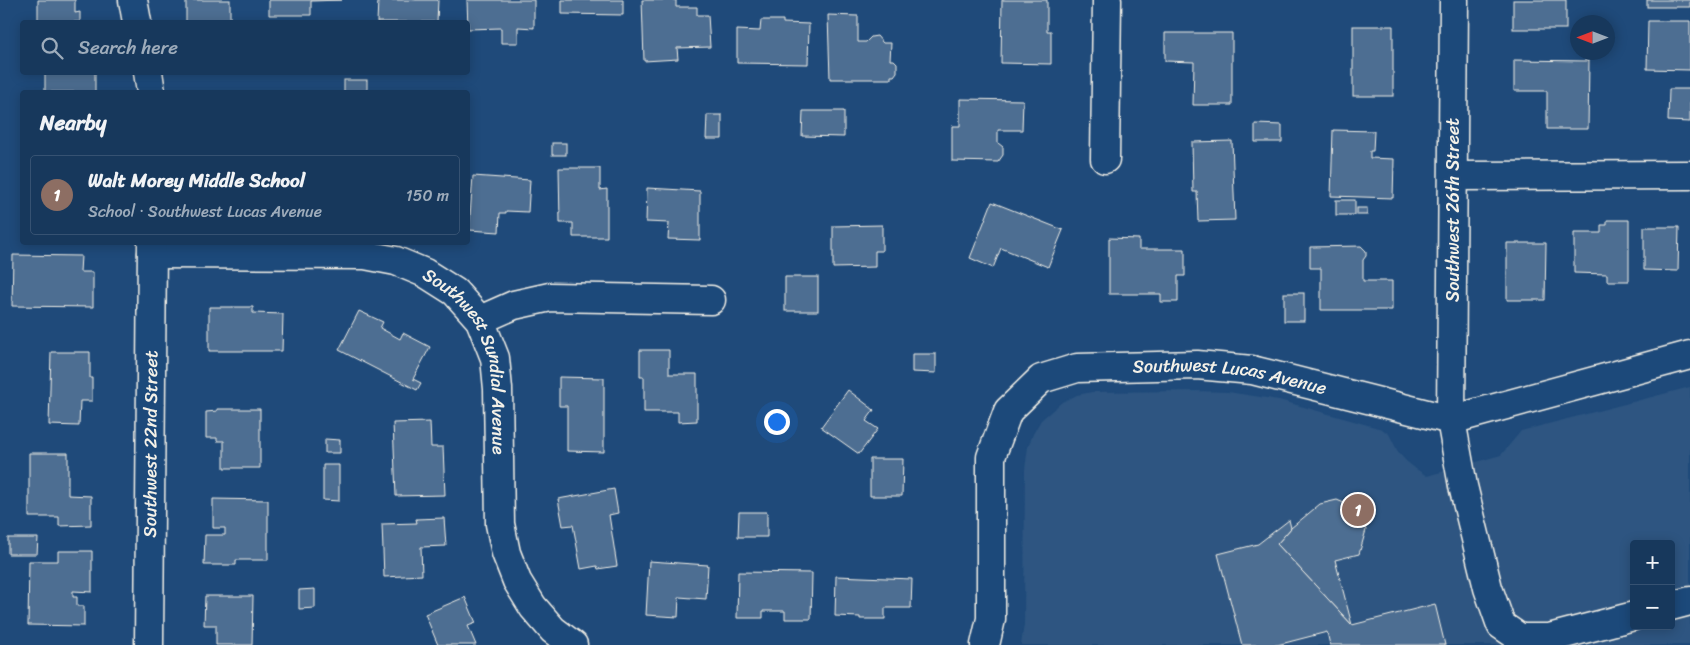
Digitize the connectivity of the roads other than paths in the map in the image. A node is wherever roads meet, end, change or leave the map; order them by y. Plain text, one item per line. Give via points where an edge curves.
1 (133, 0) edge
2 (1107, 0) edge
3 (1454, 0) edge
4 (137, 20) edge
5 (148, 75) edge
6 (151, 90) edge
7 (1105, 159) dead end
8 (1690, 175) edge
9 (1454, 176) junction
10 (152, 248) edge
11 (711, 300) dead end
12 (480, 320) junction
13 (1690, 355) edge
14 (1451, 420) junction
15 (1690, 602) edge
16 (1675, 605) edge
17 (1630, 617) edge
18 (149, 645) edge
19 (573, 645) edge
20 (985, 645) edge

1 - 4 street
2 - 7 street
3 - 9 street, Southwest 26th Street
5 - 6 street
8 - 9 street
9 - 14 street, Southwest 26th Street
10 - 12 street, Southwest Sundial Avenue via 365,254 396,261 425,273 454,292
10 - 18 street, Southwest 22nd Street
11 - 12 street via 550,297 514,305
12 - 19 street, Southwest Sundial Avenue via 495,358 500,524 506,553 517,581 533,607 553,630
13 - 14 street, Southwest Lucas Avenue
14 - 17 street, Southwest 26th Street via 1463,486 1488,588 1501,625 1520,638 1549,638
14 - 20 street, Southwest Lucas Avenue via 1252,370 1197,365 1077,368 1041,379 1008,411 991,457 992,619
15 - 16 street

